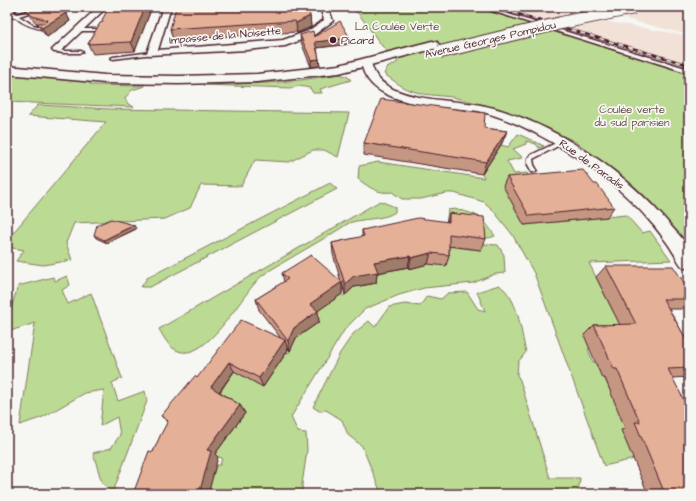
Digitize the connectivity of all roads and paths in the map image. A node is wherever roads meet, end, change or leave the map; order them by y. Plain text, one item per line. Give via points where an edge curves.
1 (46, 7) edge
2 (102, 7) edge
3 (167, 7) edge
4 (324, 7) edge
5 (482, 7) edge
6 (620, 7) edge
7 (636, 7) edge
8 (10, 11) edge
9 (49, 29) edge
10 (79, 30) junction
11 (103, 30) edge
12 (436, 49) junction
13 (57, 50) joint
14 (81, 52) dead end
15 (152, 53) junction
16 (113, 58) dead end
17 (366, 62) junction
18 (7, 70) edge
19 (689, 71) edge
20 (562, 142) junction
21 (534, 170) dead end
22 (689, 262) edge

1 - 8 lane
2 - 10 street
3 - 15 street, Impasse de la Noisette
4 - 15 street, Impasse de la Noisette via 329,21 311,33 285,43
5 - 19 lane
6 - 12 main road, Avenue Georges Pompidou
7 - 12 main road, Avenue Georges Pompidou, bridge
8 - 9 lane via 31,27
10 - 11 lane
10 - 13 street
12 - 17 main road, Avenue Georges Pompidou
13 - 14 lane
15 - 16 lane
17 - 18 main road, Avenue Georges Pompidou via 340,69 257,78 179,80 105,79
17 - 20 street, Rue de Paradis via 368,72 375,82 387,90 411,99 473,107 520,122
20 - 21 lane via 530,159
20 - 22 street, Rue de Paradis via 609,174 638,199

